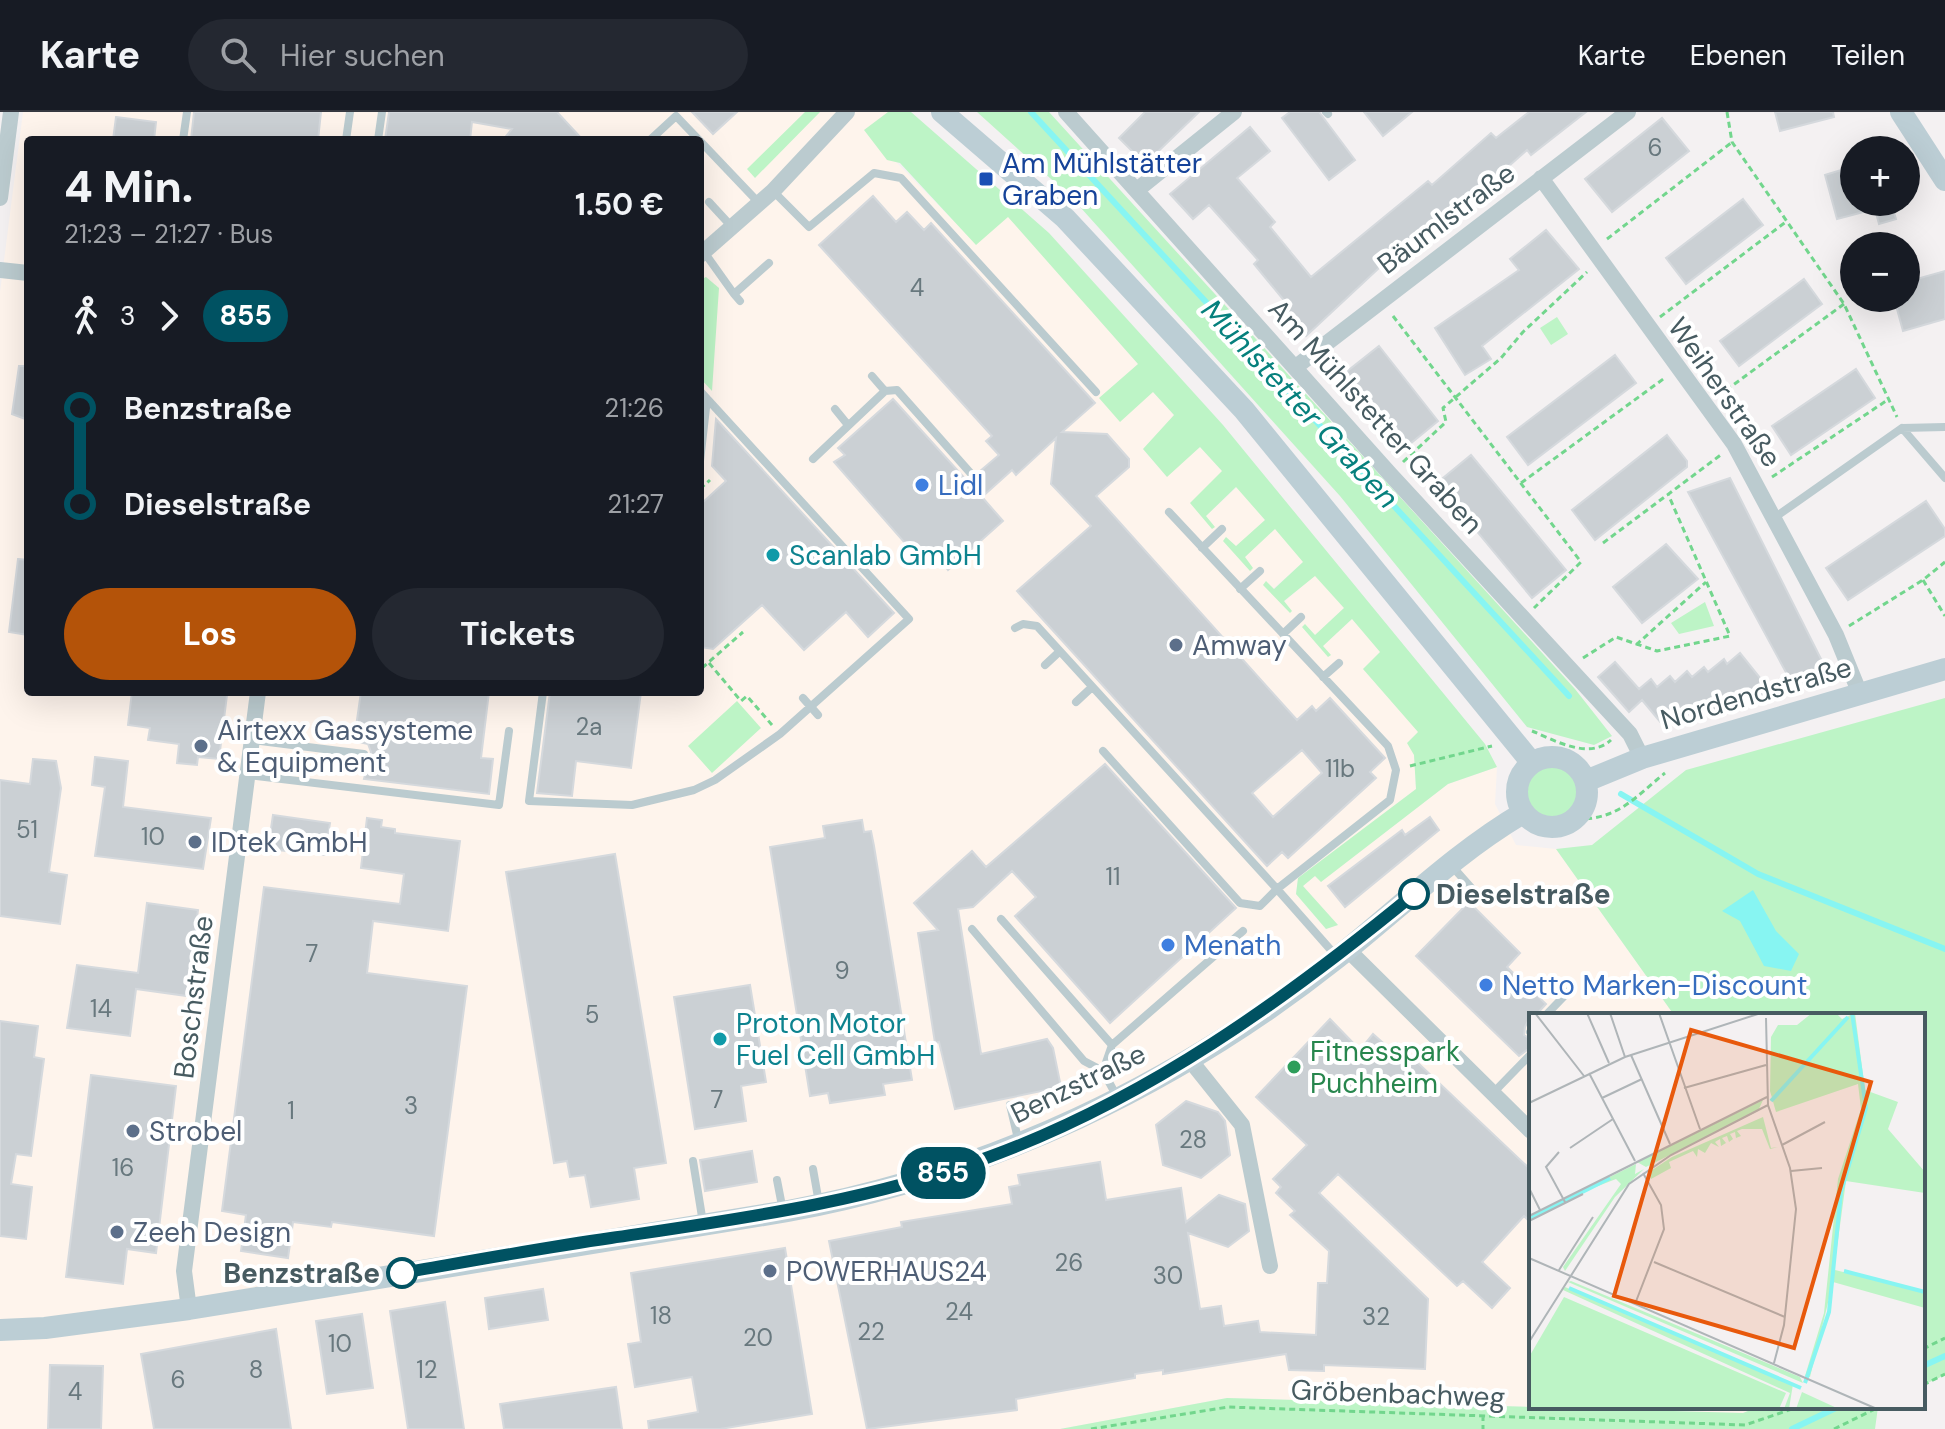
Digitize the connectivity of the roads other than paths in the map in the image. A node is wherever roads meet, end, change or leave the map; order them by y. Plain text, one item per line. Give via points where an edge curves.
1 (11, 112) edge
2 (187, 112) edge
3 (350, 112) edge
4 (382, 112) edge
5 (847, 112) edge
6 (942, 112) edge
7 (1066, 112) edge
8 (1234, 112) edge
9 (1628, 112) edge
10 (1901, 112) edge
11 (184, 136) edge
12 (347, 136) edge
13 (379, 136) edge
14 (654, 136) edge
15 (694, 136) edge
16 (704, 146) edge
17 (1541, 178) junction
18 (1945, 180) edge
19 (1137, 190) junction
20 (773, 191) junction
21 (0, 198) edge
22 (709, 202) dead end
23 (760, 204) junction
24 (733, 228) junction
25 (704, 251) edge
26 (704, 256) edge
27 (769, 263) dead end
28 (0, 270) edge
29 (24, 273) edge
30 (1297, 366) junction
31 (872, 376) dead end
32 (885, 391) junction
33 (1096, 392) dead end
34 (704, 397) edge
35 (835, 409) dead end
36 (848, 425) junction
37 (1945, 427) edge
38 (1902, 428) junction
39 (813, 459) dead end
40 (974, 477) dead end
41 (1945, 478) edge
42 (1169, 512) dead end
43 (1774, 518) junction
44 (1222, 529) dead end
45 (1202, 548) junction
46 (1260, 571) dead end
47 (1240, 589) junction
48 (1301, 617) dead end
49 (1015, 628) dead end
50 (1283, 634) junction
51 (1059, 652) junction
52 (1339, 663) dead end
53 (1045, 665) dead end
54 (1945, 669) edge
55 (1323, 677) junction
56 (1091, 688) junction
57 (1860, 694) junction
58 (542, 696) edge
59 (803, 698) dead end
60 (260, 701) edge
61 (1076, 702) dead end
62 (814, 711) junction
63 (509, 731) dead end
64 (252, 740) junction
65 (1639, 749) junction
66 (1103, 751) dead end
67 (364, 754) dead end
68 (1532, 763) junction
69 (247, 775) junction
70 (1586, 781) junction
71 (1523, 813) junction
72 (1451, 864) junction
73 (1277, 889) junction
74 (1482, 900) dead end
75 (1001, 919) dead end
76 (972, 929) dead end
77 (1243, 931) dead end
78 (1342, 954) junction
79 (1572, 988) dead end
80 (1548, 1013) edge
81 (1112, 1045) junction
82 (1529, 1056) edge
83 (1190, 1060) junction
84 (1103, 1071) junction
85 (1492, 1094) junction
86 (1118, 1099) junction
87 (1010, 1105) dead end
88 (1529, 1129) edge
89 (1019, 1145) junction
90 (693, 1161) dead end
91 (813, 1169) dead end
92 (777, 1180) dead end
93 (820, 1205) junction
94 (783, 1211) junction
95 (703, 1224) junction
96 (1270, 1266) dead end
97 (189, 1309) junction
98 (0, 1330) edge

1 - 21 street
2 - 11 lane
3 - 12 lane
4 - 13 lane
5 - 20 street
6 - 68 street via 1065,218 1244,410
7 - 19 street, Am Mühlstetter Graben
8 - 19 street
9 - 17 street, Bäumlstraße
10 - 18 street
14 - 15 lane via 676,116
16 - 23 lane
17 - 30 street, Bäumlstraße
17 - 43 street, Weiherstraße via 1734,444
19 - 30 street, Am Mühlstetter Graben
20 - 23 street
20 - 33 lane via 809,227 874,173 901,178
22 - 24 lane
23 - 24 street
24 - 25 street
26 - 27 lane via 737,297
28 - 29 street
30 - 65 street, Am Mühlstetter Graben
31 - 32 lane
32 - 36 lane
32 - 40 lane via 897,390
34 - 62 lane via 909,619
35 - 36 lane
36 - 39 lane
37 - 38 lane
38 - 41 lane
38 - 43 lane
42 - 45 lane
43 - 57 street, Weiherstraße via 1836,635
44 - 45 lane
45 - 47 lane
46 - 47 lane
47 - 50 lane
48 - 50 lane
49 - 51 lane via 1037,626
50 - 55 lane
51 - 53 lane
51 - 56 lane
52 - 55 lane
54 - 57 street, Nordendstraße
55 - 73 lane via 1388,746 1396,770 1390,800
56 - 61 lane
56 - 73 lane
57 - 65 street, Nordendstraße
58 - 62 lane via 529,801 610,806 684,793 727,774
59 - 62 lane
60 - 64 street, Boschstraße
63 - 69 lane via 499,805
64 - 67 lane
64 - 69 street, Boschstraße
65 - 70 street, Nordendstraße
66 - 73 lane via 1240,903 1260,906
68 - 70 street via 1559,757 1576,765
68 - 71 street via 1517,786
69 - 97 street, Boschstraße via 184,1271
70 - 71 street via 1588,798 1576,819 1552,828
71 - 72 street, Benzstraße
72 - 74 lane
72 - 78 street, Benzstraße
73 - 78 lane
75 - 81 lane
76 - 84 lane via 1084,1061
77 - 81 lane
78 - 83 street, Benzstraße
78 - 85 street
79 - 80 lane
81 - 84 lane
82 - 85 lane
83 - 86 street, Benzstraße
83 - 96 street, Benzstraße via 1242,1125
84 - 86 lane
85 - 88 street
86 - 89 street, Benzstraße
87 - 89 lane
89 - 93 street, Benzstraße via 938,1163
90 - 95 lane
91 - 93 lane
92 - 94 lane
93 - 94 street, Benzstraße
94 - 95 street, Benzstraße
95 - 97 street, Benzstraße
97 - 98 street, Benzstraße

